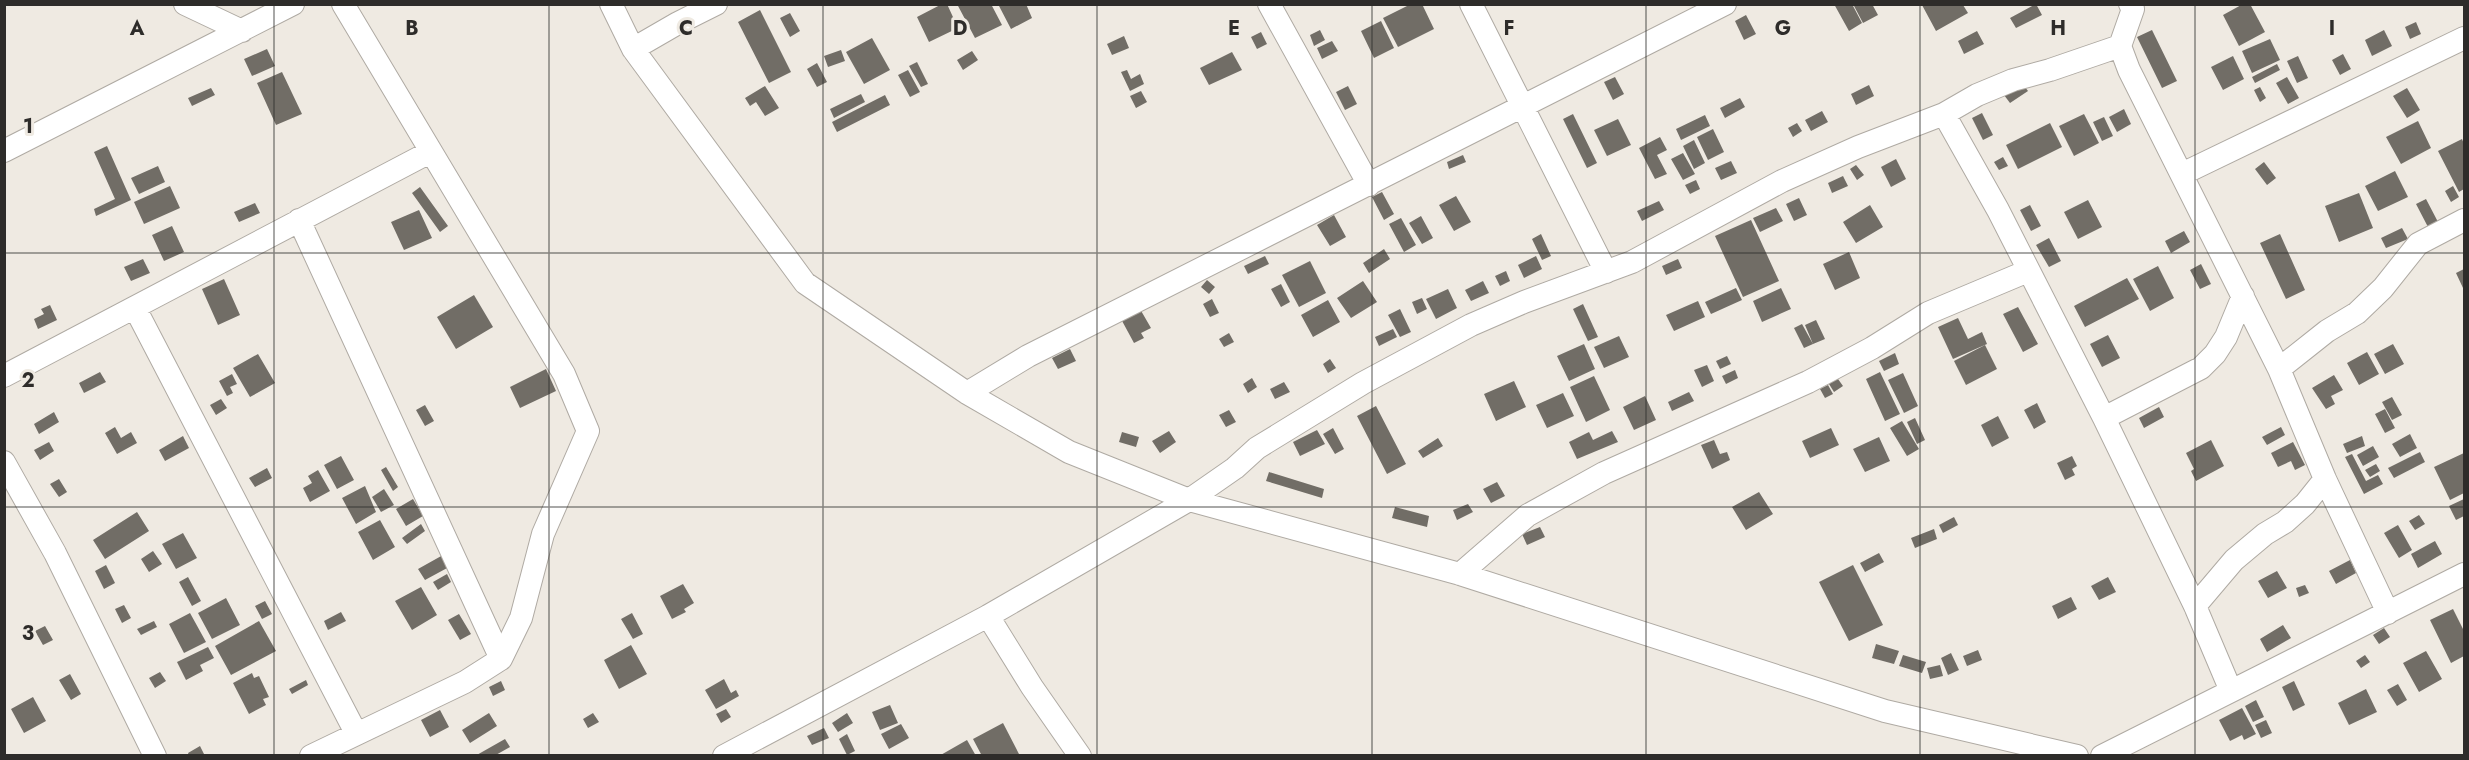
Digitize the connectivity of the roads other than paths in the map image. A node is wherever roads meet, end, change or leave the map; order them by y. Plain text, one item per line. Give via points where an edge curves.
1 (185, 4) edge
2 (293, 4) edge
3 (343, 4) edge
4 (611, 4) edge
5 (716, 4) edge
6 (1269, 4) edge
7 (1471, 4) edge
8 (1725, 4) edge
9 (2135, 6) edge
10 (242, 31) junction
11 (2464, 38) edge
12 (2120, 46) junction
13 (633, 49) junction
14 (1522, 107) junction
15 (1944, 114) junction
16 (4, 151) edge
17 (430, 152) junction
18 (2182, 174) junction
19 (1369, 184) junction
20 (299, 220) junction
21 (2464, 220) edge
22 (2028, 271) junction
23 (1606, 272) junction
24 (2243, 296) junction
25 (135, 308) junction
26 (2279, 369) junction
27 (4, 376) edge
28 (967, 393) junction
29 (2104, 418) junction
30 (4, 462) edge
31 (2325, 479) junction
32 (1189, 501) junction
33 (1460, 574) junction
34 (2464, 574) edge
35 (2195, 606) junction
36 (2388, 612) junction
37 (988, 616) junction
38 (501, 659) junction
39 (2231, 691) junction
40 (356, 733) junction
41 (155, 756) edge
42 (311, 756) edge
43 (724, 756) edge
44 (1080, 756) edge
45 (2077, 756) edge
46 (2102, 756) edge

1 - 10 street
2 - 10 street
3 - 17 street
4 - 13 street
5 - 13 street
6 - 19 street
7 - 14 street
8 - 14 street
9 - 12 street
10 - 16 street
11 - 18 street
12 - 15 street via 2013,80
12 - 18 street
13 - 28 street via 804,283
14 - 19 street
14 - 23 street
15 - 22 street
15 - 23 street via 1782,181
17 - 20 street
17 - 38 street via 564,375 588,431 543,534 521,618
18 - 24 street
19 - 28 street via 1028,356
20 - 25 street
20 - 38 street
21 - 26 street via 2418,244 2383,288 2356,313
22 - 29 street
22 - 33 street via 1928,313 1808,382 1604,473 1528,514
23 - 32 street via 1514,306 1404,361 1257,448
24 - 26 street
24 - 29 street via 2226,337 2201,368
25 - 27 street
25 - 40 street
26 - 31 street
28 - 32 street via 1070,452
29 - 35 street
30 - 41 street via 55,553
31 - 35 street via 2285,522 2234,560
31 - 36 street
32 - 33 street
32 - 37 street
33 - 45 street via 1885,711
34 - 36 street
35 - 39 street
36 - 39 street
37 - 43 street
37 - 44 street
38 - 40 street via 465,682
39 - 46 street
40 - 42 street

